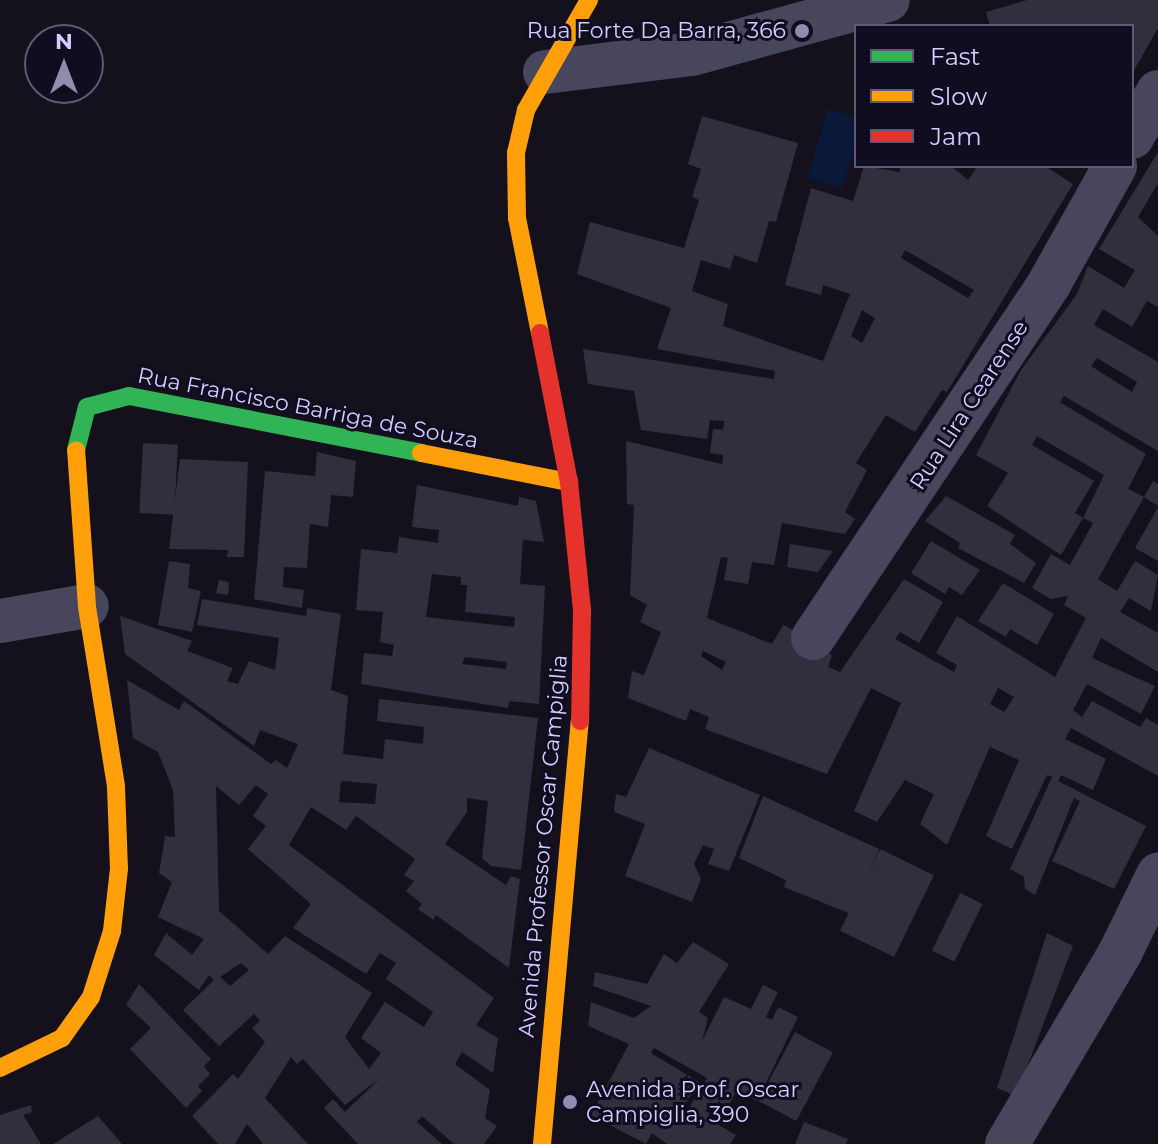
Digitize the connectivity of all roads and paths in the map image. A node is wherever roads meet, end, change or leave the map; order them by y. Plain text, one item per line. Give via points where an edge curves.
1 (589, 0) edge
2 (888, 0) edge
3 (545, 72) junction
4 (1158, 92) edge
5 (1134, 134) edge
6 (1114, 168) edge
7 (569, 482) junction
8 (87, 606) junction
9 (0, 621) edge
10 (813, 638) dead end
11 (1158, 875) edge
12 (0, 1068) edge
13 (542, 1144) edge
14 (1007, 1144) edge

1 - 3 street, Avenida Professor Oscar Campiglia
2 - 3 street via 692,54
3 - 7 street, Avenida Professor Oscar Campiglia via 516,153 517,218
4 - 5 street
6 - 10 street, Rua Lira Cearense via 1050,282
7 - 8 street, Rua Francisco Barriga de Souza via 346,436 107,397 78,419 75,438
7 - 13 street, Avenida Professor Oscar Campiglia via 583,688
8 - 9 street
8 - 12 street, Rua Francisco Barriga de Souza via 116,786 119,869 112,931 91,997 62,1038
11 - 14 street via 1121,951

